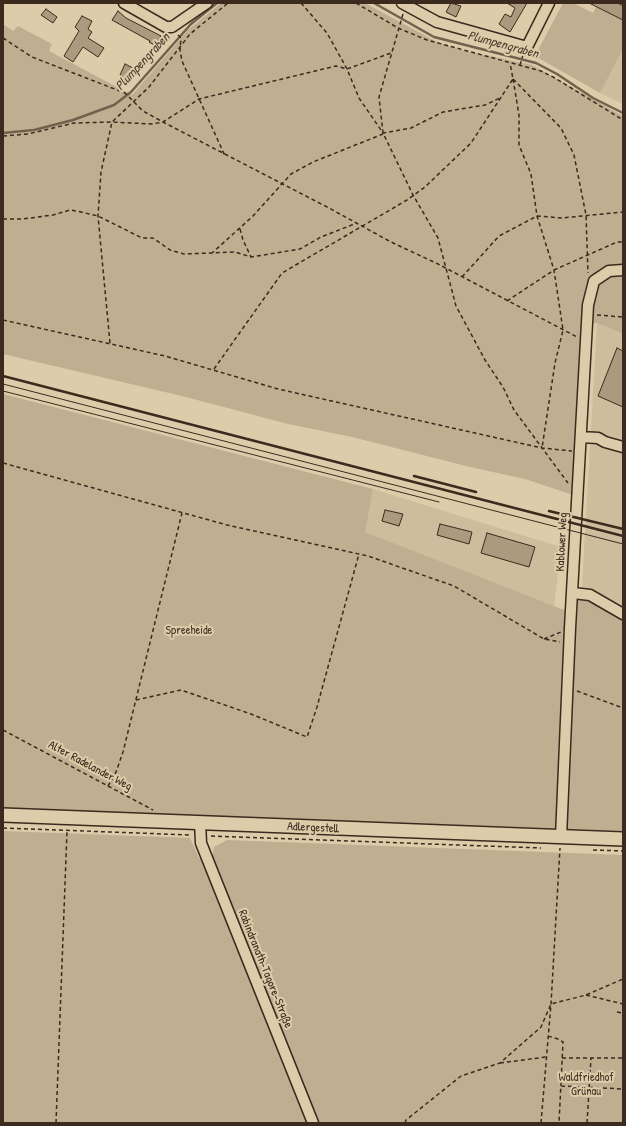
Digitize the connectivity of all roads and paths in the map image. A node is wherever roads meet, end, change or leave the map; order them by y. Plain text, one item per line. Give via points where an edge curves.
1 (124, 3) edge
2 (206, 3) edge
3 (228, 3) edge
4 (301, 3) edge
5 (356, 3) edge
6 (550, 3) edge
7 (404, 6) edge
8 (398, 28) junction
9 (175, 33) dead end
10 (3, 38) edge
11 (180, 47) junction
12 (391, 53) junction
13 (523, 57) dead end
14 (510, 63) junction
15 (520, 65) junction
16 (346, 69) junction
17 (513, 79) junction
18 (502, 97) junction
19 (199, 99) junction
20 (133, 102) junction
21 (623, 120) edge
22 (112, 122) junction
23 (163, 122) junction
24 (383, 134) junction
25 (3, 136) edge
26 (225, 156) junction
27 (282, 185) junction
28 (413, 195) junction
29 (623, 212) edge
30 (586, 215) junction
31 (98, 216) junction
32 (537, 216) junction
33 (3, 219) edge
34 (357, 223) junction
35 (360, 226) junction
36 (240, 229) junction
37 (623, 242) edge
38 (211, 254) junction
39 (588, 255) junction
40 (251, 257) junction
41 (445, 268) junction
42 (554, 270) junction
43 (623, 270) edge
44 (462, 277) junction
45 (507, 301) junction
46 (588, 315) junction
47 (623, 317) edge
48 (3, 320) edge
49 (563, 330) junction
50 (586, 340) junction
51 (110, 343) junction
52 (214, 369) junction
53 (581, 437) junction
54 (542, 448) junction
55 (623, 448) edge
56 (580, 452) junction
57 (3, 463) edge
58 (578, 490) junction
59 (182, 513) junction
60 (359, 554) junction
61 (573, 593) junction
62 (623, 614) edge
63 (570, 628) junction
64 (544, 639) junction
65 (570, 644) junction
66 (568, 688) junction
67 (136, 700) junction
68 (623, 708) edge
69 (3, 730) edge
70 (108, 786) junction
71 (3, 815) edge
72 (168, 821) junction
73 (200, 822) junction
74 (3, 828) edge
75 (67, 831) junction
76 (200, 836) junction
77 (561, 837) junction
78 (623, 839) edge
79 (544, 848) dead end
80 (559, 858) dead end
81 (623, 979) edge
82 (586, 996) junction
83 (551, 1004) junction
84 (623, 1004) edge
85 (617, 1012) dead end
86 (623, 1013) edge
87 (548, 1036) junction
88 (546, 1057) junction
89 (562, 1058) junction
90 (591, 1058) junction
91 (623, 1058) edge
92 (500, 1063) junction
93 (561, 1086) junction
94 (590, 1088) junction
95 (623, 1089) edge
96 (56, 1123) edge
97 (313, 1123) edge
98 (405, 1123) edge
99 (541, 1123) edge
100 (559, 1123) edge
101 (587, 1123) edge

1 - 2 street via 166,27 176,26
3 - 11 path via 190,34
4 - 16 path via 327,34
5 - 8 path
6 - 7 street via 527,47 437,22
7 - 8 path
8 - 12 path
8 - 14 path via 427,40
9 - 11 path via 181,38
10 - 20 path via 32,57 125,93
11 - 19 path via 182,61
11 - 20 path via 149,87
12 - 16 path
12 - 24 path via 379,97
13 - 15 path
14 - 15 path
14 - 17 path
15 - 21 path via 555,78
16 - 19 path via 336,66
16 - 24 path via 359,98
17 - 18 path
17 - 30 path via 561,128 574,155
17 - 32 path via 519,114 519,145 531,174
18 - 24 path via 485,104 443,112 411,128
18 - 28 path via 471,143 425,187
19 - 23 path
19 - 26 path
20 - 22 path
20 - 23 path
22 - 23 path
22 - 25 path via 74,123 28,134
22 - 31 path via 101,172
23 - 26 path
24 - 27 path via 312,162 291,174
24 - 28 path
26 - 27 path
27 - 34 path
27 - 36 path
28 - 35 path
28 - 41 path via 438,238
29 - 30 path
30 - 32 path via 562,218
30 - 39 path
31 - 33 path via 70,210 53,215
31 - 38 path via 142,238 153,238 170,250 184,254
31 - 51 path
32 - 42 path
32 - 44 path via 499,236
34 - 35 path
34 - 40 path via 320,237 300,249
35 - 41 path
35 - 52 path via 282,273
36 - 38 path
36 - 40 path
37 - 39 path via 617,242
38 - 40 path via 235,252
39 - 42 path
41 - 44 path
41 - 54 path via 456,306 514,410
42 - 45 path
42 - 49 path
43 - 46 street, Kablower Weg via 609,271 594,281 589,295
44 - 45 path
45 - 49 path
46 - 47 path
46 - 50 street, Kablower Weg
48 - 51 path
49 - 50 path
49 - 54 path via 555,363
50 - 53 street, Kablower Weg
51 - 52 path
52 - 54 path via 278,389
53 - 55 street via 600,435 605,442
53 - 56 street, Kablower Weg
54 - 56 path
54 - 58 path via 570,485
56 - 58 street, Kablower Weg
57 - 59 path
58 - 61 street, Kablower Weg
59 - 60 path
59 - 67 path
60 - 64 path via 454,586
60 - 67 path via 307,737 181,690
61 - 62 street via 590,595
61 - 63 street, Kablower Weg
63 - 64 path
63 - 65 street, Kablower Weg
64 - 65 path
65 - 66 street, Kablower Weg
66 - 68 path
66 - 77 street, Kablower Weg
67 - 70 path via 123,752
69 - 70 path, Alter Radelander Weg
70 - 72 path, Alter Radelander Weg
71 - 72 main road, Adlergestell
72 - 73 main road, Adlergestell
73 - 76 street, Rabindranath-Tagore-Straße
73 - 77 main road, Adlergestell
74 - 75 path
75 - 76 path
75 - 96 path
76 - 79 path
76 - 97 street, Rabindranath-Tagore-Straße
77 - 78 main road, Adlergestell
80 - 83 path
81 - 82 path
82 - 83 path
82 - 84 path
83 - 87 path
83 - 92 path via 541,1027
85 - 86 path
87 - 88 path
87 - 89 path via 563,1042
88 - 92 path
88 - 99 path
89 - 90 path
89 - 93 path
90 - 91 path
90 - 94 path
92 - 98 path via 461,1076
93 - 94 path
93 - 100 path
94 - 95 path
94 - 101 path

